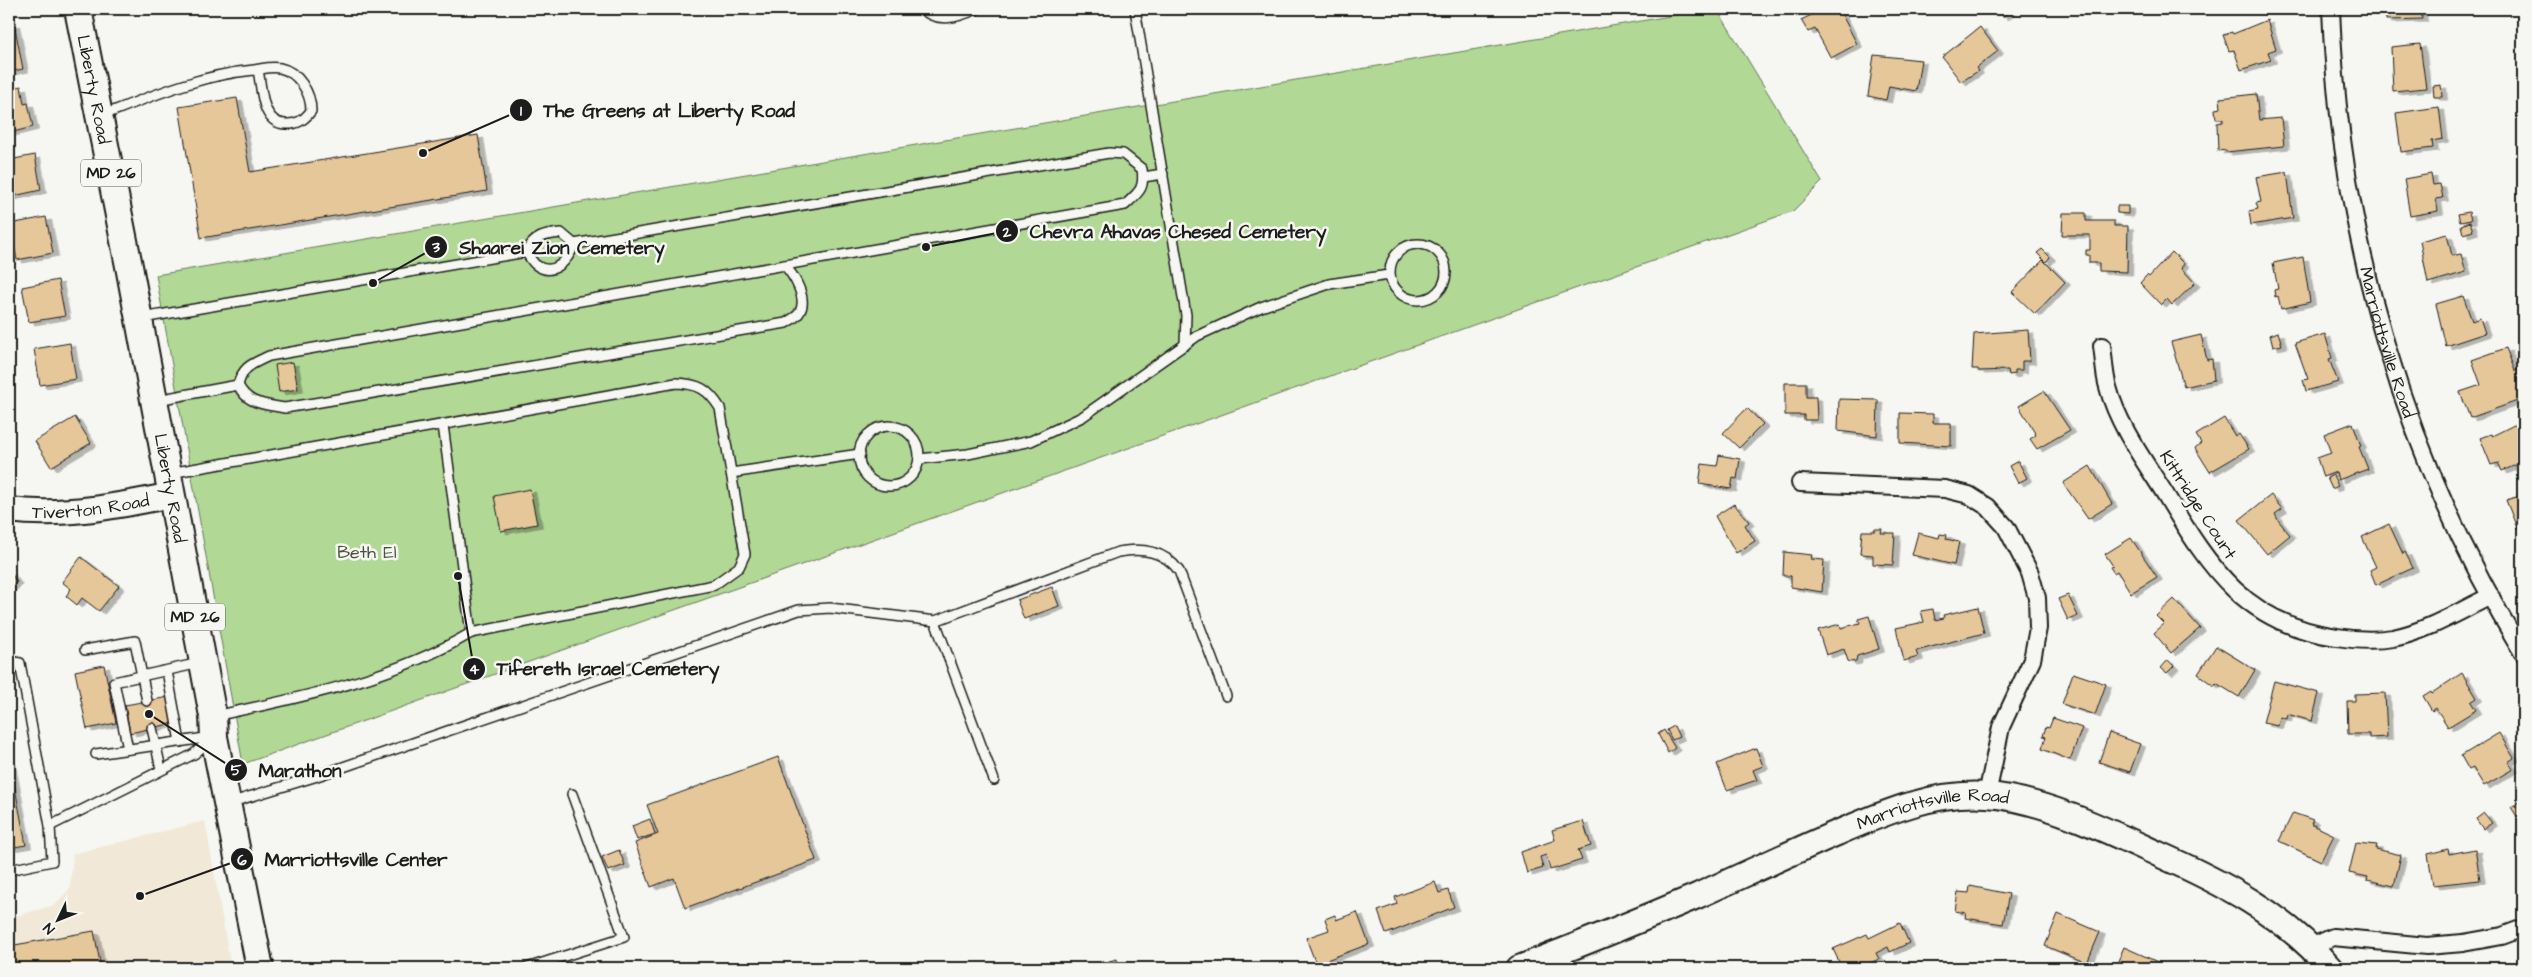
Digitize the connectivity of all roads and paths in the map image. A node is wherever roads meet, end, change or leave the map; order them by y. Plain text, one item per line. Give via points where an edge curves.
1 (78, 9) edge
2 (922, 9) edge
3 (977, 9) edge
4 (1136, 9) edge
5 (2331, 9) edge
6 (258, 70) junction
7 (100, 116) junction
8 (1163, 174) junction
9 (1143, 177) junction
10 (574, 244) junction
11 (526, 252) junction
12 (784, 265) junction
13 (1390, 275) junction
14 (139, 318) junction
15 (1185, 345) junction
16 (2102, 346) dead end
17 (238, 385) junction
18 (154, 401) junction
19 (443, 425) junction
20 (860, 454) junction
21 (919, 459) junction
22 (731, 474) junction
23 (1800, 483) dead end
24 (170, 484) junction
25 (9, 510) edge
26 (2490, 596) junction
27 (934, 621) junction
28 (471, 633) junction
29 (86, 650) dead end
30 (2523, 653) edge
31 (9, 661) edge
32 (203, 663) junction
33 (167, 671) junction
34 (141, 676) junction
35 (1226, 696) dead end
36 (147, 701) dead end
37 (214, 727) junction
38 (152, 728) dead end
39 (180, 742) junction
40 (155, 746) junction
41 (128, 749) junction
42 (96, 754) dead end
43 (161, 769) junction
44 (994, 780) dead end
45 (572, 794) dead end
46 (1987, 795) junction
47 (229, 804) junction
48 (50, 826) junction
49 (9, 870) edge
50 (2523, 928) edge
51 (2311, 947) junction
52 (260, 968) edge
53 (527, 968) edge
54 (1519, 968) edge
55 (2330, 968) edge

1 - 7 main road, Liberty Road / MD 26
2 - 3 lane via 933,18 946,18
4 - 8 lane
5 - 26 street, Marriottsville Road via 2340,124 2365,268 2386,344 2428,462
6 - 6 lane via 266,112 271,119 282,124 302,121 311,111 306,88 282,68 270,66
6 - 7 lane via 229,72 197,80
7 - 14 main road, Liberty Road / MD 26
8 - 9 lane
8 - 15 lane via 1186,315
9 - 10 lane via 1142,169 1133,160 1123,154 1108,153
9 - 12 lane via 1139,193 1125,205
10 - 11 lane via 561,233 540,236
10 - 11 lane via 570,257 561,266 545,268 536,265
11 - 14 lane
12 - 17 lane via 269,356 245,370
12 - 17 lane via 794,276 802,305 800,313 786,323 285,408 261,404 244,396
13 - 13 lane via 1400,295 1419,301 1438,292 1446,274 1445,264 1436,251 1418,244 1398,252 1392,260
13 - 15 lane via 1329,284 1260,307 1197,336
14 - 18 main road, Liberty Road / MD 26
15 - 21 lane via 1082,418 1039,437 1000,449
16 - 26 street, Kittridge Court via 2108,388 2124,424 2196,546 2222,580 2251,605 2280,622 2319,635 2357,640 2393,638 2428,626
17 - 18 lane
18 - 24 main road, Liberty Road / MD 26
19 - 22 lane via 676,383 691,384 712,394 720,408
19 - 24 lane
19 - 28 lane
20 - 21 lane via 864,471 871,479 890,485 910,477
20 - 21 lane via 863,441 870,433 889,426 908,432 915,440
20 - 22 lane
22 - 28 lane via 745,554 739,566 714,585
23 - 46 street via 1945,489 1969,495 1988,507 2006,526 2030,573 2037,598 2038,628 2032,660 2001,727
24 - 25 main road, Tiverton Road via 99,510
24 - 32 main road, Liberty Road / MD 26
26 - 30 street, Marriottsville Road
27 - 35 lane via 1118,552 1150,551 1172,561 1180,571
27 - 44 lane
27 - 47 lane via 830,608 799,610
28 - 37 lane via 438,653
29 - 34 lane via 134,641
31 - 48 lane via 20,663
32 - 33 lane
32 - 37 main road, Liberty Road / MD 26
33 - 34 lane
33 - 39 lane
34 - 36 lane
34 - 41 lane via 114,682
37 - 39 lane
37 - 43 lane via 194,754
37 - 47 main road, Liberty Road / MD 26
38 - 40 lane
39 - 40 lane
40 - 41 lane
40 - 43 lane
41 - 42 lane
43 - 48 lane
45 - 53 lane via 624,937
46 - 51 main road, Marriottsville Road via 2075,819 2216,880 2271,914
46 - 54 main road, Marriottsville Road via 1939,798 1896,809 1697,896
47 - 52 main road, Liberty Road / MD 26
48 - 49 lane via 52,861
50 - 51 street via 2502,936 2463,943 2427,946 2333,937
51 - 55 main road, Marriottsville Road

